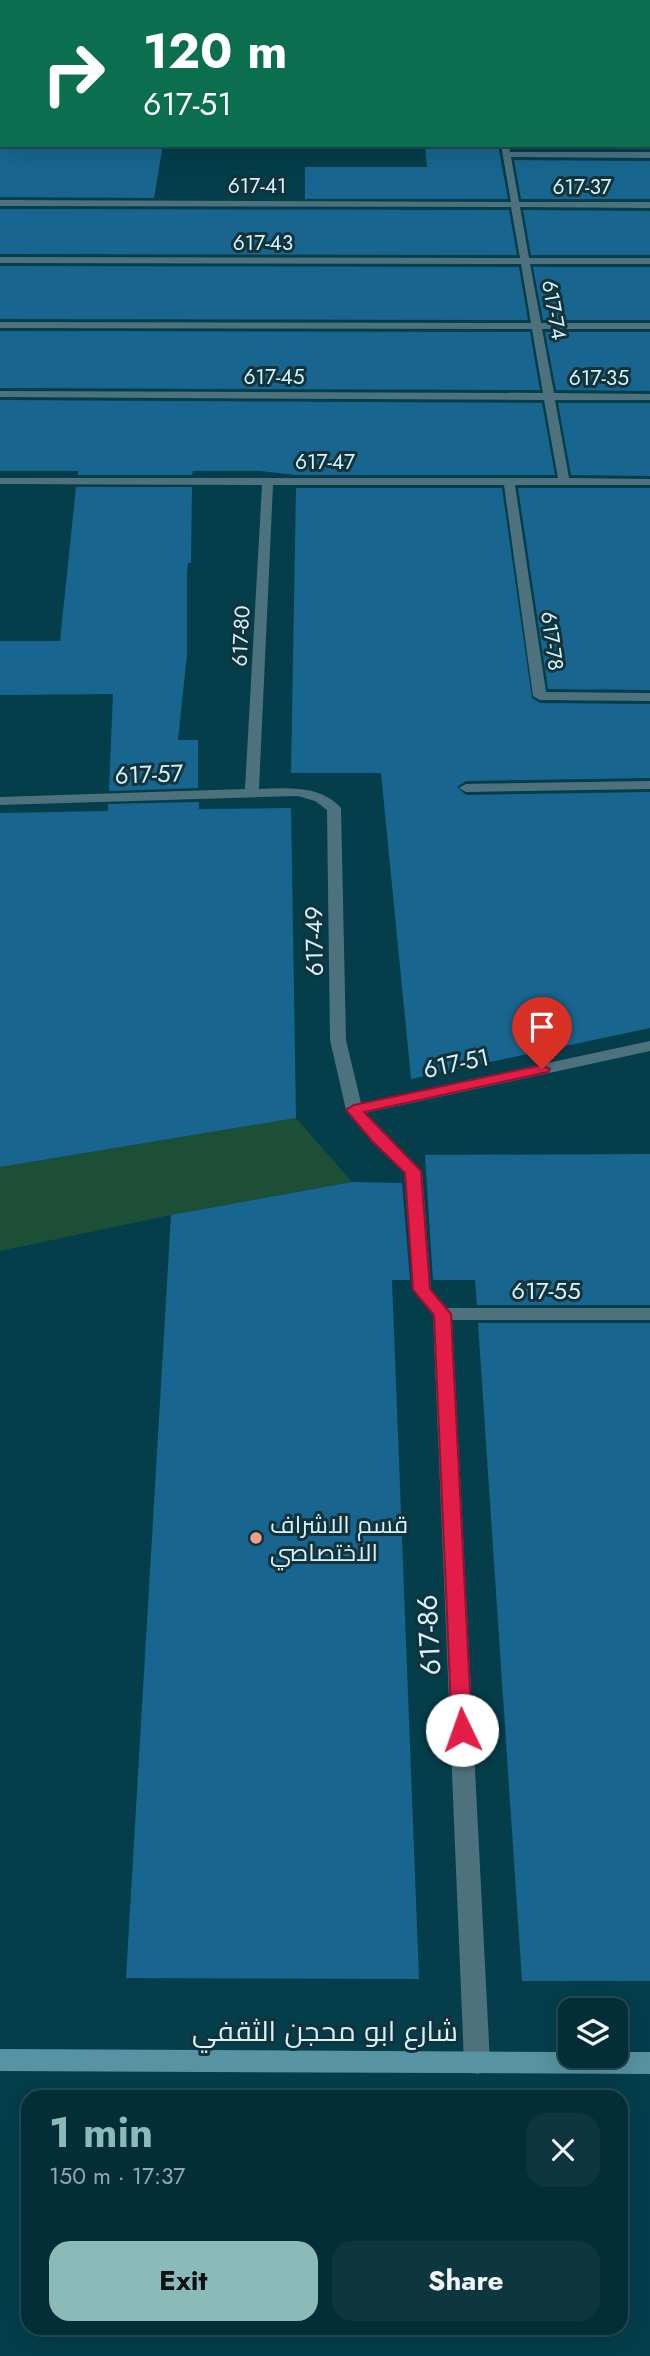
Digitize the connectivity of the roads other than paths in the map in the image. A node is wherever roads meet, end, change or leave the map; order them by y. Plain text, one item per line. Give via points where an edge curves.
1 (505, 150) edge
2 (650, 155) edge
3 (0, 203) edge
4 (515, 205) junction
5 (650, 205) edge
6 (0, 260) edge
7 (526, 261) junction
8 (650, 261) edge
9 (0, 325) edge
10 (537, 325) junction
11 (650, 326) edge
12 (0, 394) edge
13 (548, 397) junction
14 (650, 397) edge
15 (0, 481) edge
16 (268, 481) junction
17 (509, 482) junction
18 (564, 482) junction
19 (650, 482) edge
20 (650, 697) edge
21 (650, 785) edge
22 (466, 788) dead end
23 (299, 792) joint
24 (252, 794) junction
25 (0, 801) edge
26 (650, 1046) edge
27 (354, 1110) junction
28 (442, 1314) junction
29 (650, 1314) edge
30 (0, 2060) edge
31 (477, 2063) junction
32 (650, 2063) edge

1 - 2 street
1 - 4 street, 617-74
3 - 4 street, 617-41
4 - 5 street, 617-37
4 - 7 street, 617-74
6 - 7 street, 617-43
7 - 8 street
7 - 10 street, 617-74
9 - 10 street
10 - 11 street
10 - 13 street, 617-74
12 - 13 street, 617-45
13 - 14 street, 617-35
13 - 18 street, 617-74
15 - 16 street, 617-47
16 - 17 street, 617-47
16 - 24 street, 617-80
17 - 18 street, 617-47
17 - 20 street, 617-78 via 540,696
18 - 19 street, 617-47
21 - 22 street
23 - 24 street, 617-57
23 - 27 street, 617-49 via 334,808 338,1040
24 - 25 street, 617-57
26 - 27 street, 617-51
27 - 28 street via 413,1171 422,1290
28 - 29 street, 617-55
28 - 31 street, 617-86
30 - 31 street, شارع ابو محجن الثقفي
31 - 32 street, شارع ابو محجن الثقفي

